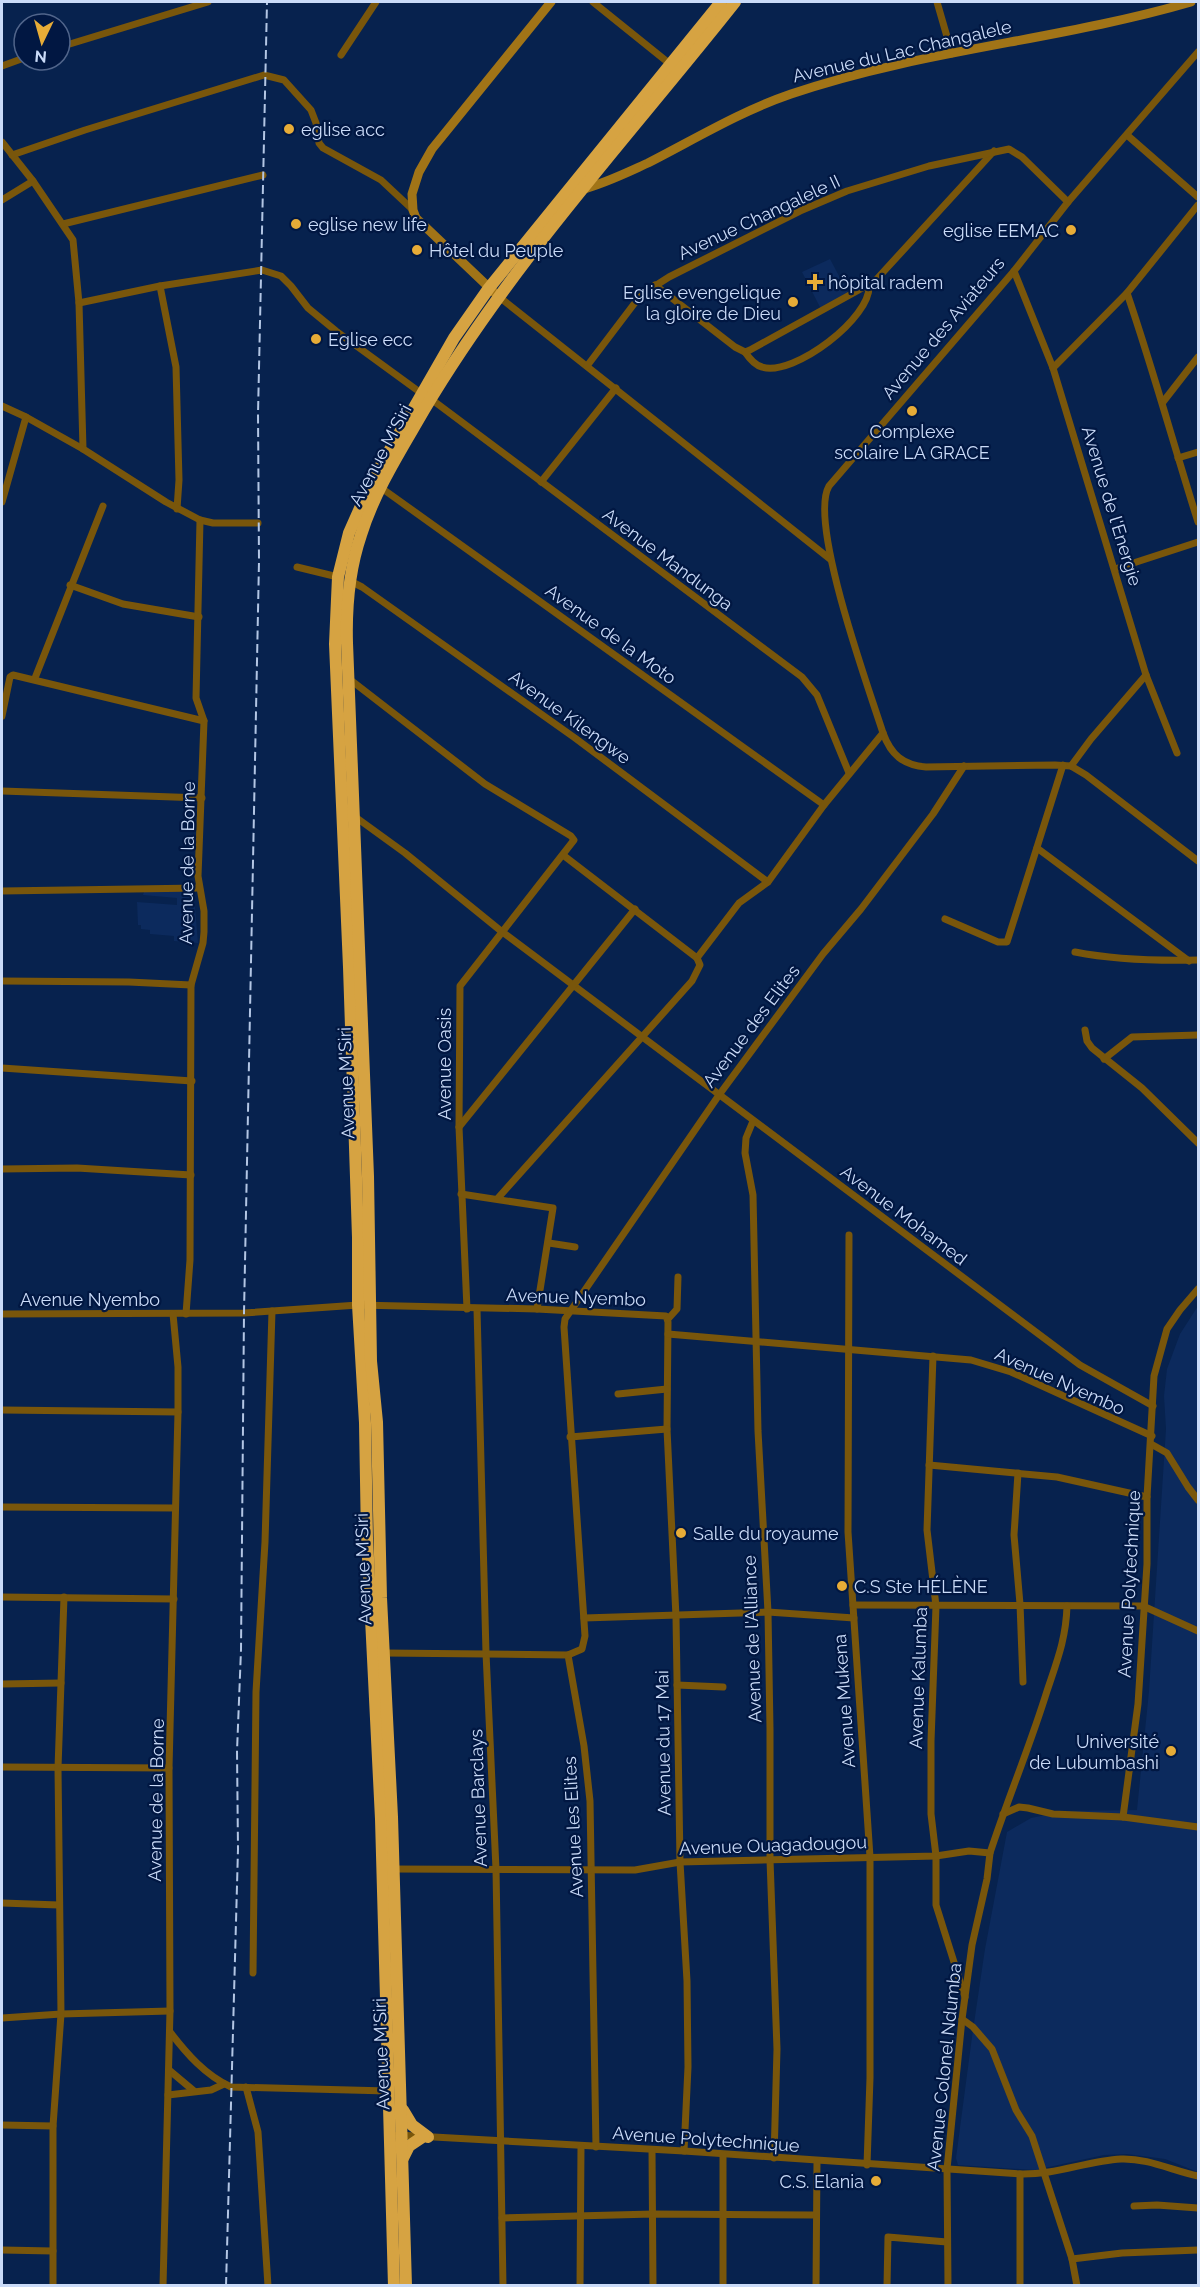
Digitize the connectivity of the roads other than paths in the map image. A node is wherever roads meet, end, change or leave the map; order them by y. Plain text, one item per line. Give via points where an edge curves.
1 (208, 2) edge
2 (376, 2) edge
3 (551, 2) edge
4 (593, 2) edge
5 (721, 2) edge
6 (735, 2) edge
7 (937, 2) edge
8 (1191, 2) edge
9 (72, 43) edge
10 (1198, 52) edge
11 (952, 54) junction
12 (341, 55) dead end
13 (670, 64) junction
14 (1127, 135) junction
15 (2, 142) edge
16 (994, 151) junction
17 (12, 155) junction
18 (263, 175) dead end
19 (33, 181) junction
20 (581, 190) junction
21 (565, 192) junction
22 (1198, 197) edge
23 (2, 200) edge
24 (1068, 202) junction
25 (1198, 205) edge
26 (413, 210) junction
27 (63, 224) junction
28 (1014, 271) junction
29 (655, 285) junction
30 (869, 285) junction
31 (160, 286) junction
32 (494, 292) junction
33 (1126, 293) junction
34 (80, 303) junction
35 (745, 352) junction
36 (1198, 357) edge
37 (587, 366) junction
38 (1053, 368) junction
39 (616, 388) junction
40 (426, 396) junction
41 (1163, 402) junction
42 (2, 406) edge
43 (26, 417) junction
44 (83, 449) junction
45 (1198, 452) edge
46 (1178, 458) junction
47 (541, 482) junction
48 (380, 487) junction
49 (2, 502) edge
50 (103, 506) dead end
51 (177, 509) junction
52 (200, 520) junction
53 (1198, 522) edge
54 (258, 523) dead end
55 (1198, 542) edge
56 (830, 559) junction
57 (297, 567) dead end
58 (1114, 569) junction
59 (344, 579) junction
60 (70, 585) junction
61 (199, 616) junction
62 (341, 643) junction
63 (1146, 675) junction
64 (34, 678) junction
65 (348, 678) junction
66 (2, 716) edge
67 (204, 721) junction
68 (883, 733) junction
69 (1177, 753) dead end
70 (964, 766) junction
71 (1067, 766) junction
72 (849, 773) junction
73 (2, 791) edge
74 (202, 798) junction
75 (824, 805) junction
76 (354, 816) junction
77 (1037, 848) junction
78 (563, 855) junction
79 (1198, 861) edge
80 (768, 882) junction
81 (199, 888) junction
82 (2, 891) edge
83 (635, 909) junction
84 (945, 919) dead end
85 (501, 931) junction
86 (1075, 952) dead end
87 (696, 958) junction
88 (1198, 960) edge
89 (1189, 961) junction
90 (2, 981) edge
91 (574, 984) junction
92 (191, 985) junction
93 (1085, 1030) dead end
94 (1198, 1035) edge
95 (644, 1036) junction
96 (1104, 1059) junction
97 (2, 1068) edge
98 (192, 1081) junction
99 (719, 1095) junction
100 (753, 1121) junction
101 (459, 1127) junction
102 (1198, 1143) edge
103 (2, 1168) edge
104 (191, 1175) junction
105 (461, 1194) junction
106 (498, 1198) junction
107 (849, 1235) dead end
108 (549, 1243) junction
109 (575, 1247) dead end
110 (678, 1277) dead end
111 (1198, 1289) edge
112 (364, 1305) junction
113 (467, 1309) junction
114 (477, 1309) junction
115 (537, 1309) junction
116 (272, 1311) junction
117 (571, 1311) junction
118 (2, 1314) edge
119 (173, 1314) junction
120 (186, 1314) junction
121 (668, 1319) junction
122 (668, 1334) junction
123 (757, 1340) junction
124 (849, 1348) junction
125 (933, 1356) junction
126 (667, 1389) junction
127 (618, 1394) dead end
128 (1154, 1406) junction
129 (2, 1410) edge
130 (178, 1412) junction
131 (667, 1429) junction
132 (570, 1437) junction
133 (1152, 1440) junction
134 (929, 1465) junction
135 (1018, 1473) junction
136 (1147, 1497) junction
137 (1198, 1500) edge
138 (2, 1506) edge
139 (175, 1508) junction
140 (2, 1597) edge
141 (64, 1597) junction
142 (174, 1599) junction
143 (1020, 1604) junction
144 (853, 1605) junction
145 (936, 1606) junction
146 (1067, 1606) junction
147 (1143, 1606) junction
148 (768, 1612) junction
149 (676, 1617) junction
150 (584, 1618) junction
151 (854, 1618) junction
152 (1198, 1631) edge
153 (385, 1653) junction
154 (486, 1653) junction
155 (568, 1654) junction
156 (1023, 1682) dead end
157 (62, 1683) junction
158 (2, 1684) edge
159 (677, 1685) junction
160 (723, 1688) dead end
161 (2, 1767) edge
162 (58, 1768) junction
163 (169, 1768) junction
164 (1003, 1815) junction
165 (1124, 1817) junction
166 (1198, 1827) edge
167 (990, 1853) junction
168 (936, 1856) junction
169 (870, 1857) junction
170 (770, 1860) junction
171 (680, 1862) junction
172 (496, 1869) junction
173 (591, 1870) junction
174 (389, 1874) junction
175 (2, 1903) edge
176 (59, 1905) junction
177 (253, 1973) dead end
178 (965, 1997) junction
179 (170, 2011) junction
180 (61, 2014) junction
181 (2, 2018) edge
182 (962, 2019) junction
183 (169, 2032) junction
184 (169, 2070) junction
185 (224, 2084) junction
186 (246, 2087) junction
187 (194, 2091) junction
188 (388, 2091) junction
189 (168, 2095) junction
190 (401, 2108) junction
191 (2, 2125) edge
192 (53, 2126) junction
193 (396, 2135) junction
194 (426, 2137) junction
195 (500, 2140) junction
196 (581, 2147) junction
197 (596, 2147) junction
198 (652, 2150) junction
199 (684, 2151) junction
200 (723, 2155) junction
201 (774, 2158) junction
202 (403, 2159) junction
203 (817, 2162) junction
204 (867, 2165) junction
205 (947, 2169) junction
206 (1020, 2174) junction
207 (1046, 2174) junction
208 (1198, 2176) edge
209 (1134, 2206) dead end
210 (1198, 2208) edge
211 (653, 2214) junction
212 (815, 2215) junction
213 (580, 2216) junction
214 (723, 2216) junction
215 (502, 2217) junction
216 (947, 2242) junction
217 (2, 2250) edge
218 (1198, 2250) edge
219 (53, 2251) junction
220 (1072, 2259) junction
221 (53, 2286) edge
222 (163, 2286) edge
223 (268, 2286) edge
224 (394, 2286) edge
225 (406, 2286) edge
226 (503, 2286) edge
227 (580, 2286) edge
228 (653, 2286) edge
229 (723, 2286) edge
230 (816, 2286) edge
231 (886, 2286) edge
232 (948, 2286) edge
233 (1020, 2286) edge
234 (1077, 2286) edge

1 - 9 street
2 - 12 street
3 - 26 street via 432,149 414,185
4 - 13 street
5 - 13 highway, Avenue M'Siri
6 - 20 highway, Avenue M'Siri
7 - 11 street
8 - 11 street, Avenue du Lac Changalele
10 - 14 street, Avenue des Aviateurs
11 - 20 street, Avenue du Lac Changalele via 869,72 776,100 614,179
13 - 21 highway, Avenue M'Siri
14 - 22 street
14 - 24 street, Avenue des Aviateurs
15 - 17 street
16 - 24 street, Avenue Changalele II via 1014,151
16 - 29 street, Avenue Changalele II via 847,191
16 - 30 street
17 - 19 street
17 - 26 street via 264,75 284,80 311,110 323,147 381,180
18 - 27 street
19 - 23 street
19 - 27 street
20 - 21 street, Avenue du Lac Changalele
20 - 32 highway, Avenue M'Siri
21 - 32 highway, Avenue M'Siri
24 - 28 street, Avenue des Aviateurs
25 - 33 street
26 - 32 street via 425,228
27 - 34 street via 73,240
28 - 38 street, Avenue de l'Energie
28 - 56 street, Avenue des Aviateurs via 829,486 824,506
29 - 35 street
29 - 37 street, Avenue Changalele II via 634,304
30 - 35 street
30 - 35 street via 867,298 850,320 816,352 773,369 757,365
31 - 34 street, Avenue Mandunga
31 - 40 street, Avenue Mandunga via 262,270 276,274 336,331
31 - 51 street via 176,367
32 - 37 street
32 - 40 highway, Avenue M'Siri via 454,339
33 - 38 street
33 - 41 street
34 - 44 street
36 - 41 street
37 - 39 street
38 - 58 street, Avenue de l'Energie
39 - 47 street
39 - 56 street
40 - 47 street, Avenue Mandunga
40 - 48 highway, Avenue M'Siri
40 - 59 highway, Avenue M'Siri via 384,458 358,509 349,533
41 - 46 street
42 - 43 street
43 - 44 street
43 - 49 street
44 - 51 street
45 - 46 street
46 - 53 street
47 - 72 street, Avenue Mandunga via 802,677 817,695
48 - 59 highway, Avenue M'Siri
48 - 75 street, Avenue de la Moto
50 - 60 street
51 - 52 street
52 - 54 street
52 - 61 street, Avenue de la Borne
55 - 58 street
56 - 68 street, Avenue des Aviateurs
57 - 59 street, Avenue Kilengwe
58 - 63 street, Avenue de l'Energie
59 - 62 highway, Avenue M'Siri
59 - 80 street, Avenue Kilengwe via 362,587 575,738
60 - 61 street via 123,604
60 - 64 street
61 - 67 street, Avenue de la Borne via 196,698
62 - 65 highway, Avenue M'Siri
62 - 112 highway, Avenue M'Siri via 358,1237
63 - 69 street, Avenue de l'Energie
63 - 71 street
64 - 66 street via 11,676
64 - 67 street
65 - 76 highway, Avenue M'Siri
65 - 78 street via 484,784 571,836 573,842
67 - 74 street, Avenue de la Borne
68 - 70 street, Avenue des Aviateurs via 891,751 904,762 918,766
68 - 72 street
70 - 71 street, Avenue des Aviateurs
70 - 99 street, Avenue des Elites via 933,814
71 - 77 street
71 - 79 street via 1086,775
72 - 75 street
73 - 74 street
74 - 81 street, Avenue de la Borne
75 - 80 street
76 - 85 street, Avenue Mohamed
76 - 112 highway, Avenue M'Siri via 368,1176
77 - 84 street via 1007,942
77 - 89 street
78 - 83 street
78 - 85 street, Avenue Oasis
80 - 87 street via 739,903
81 - 82 street
81 - 92 street, Avenue de la Borne via 205,923
83 - 87 street
83 - 91 street
85 - 91 street, Avenue Mohamed
85 - 101 street, Avenue Oasis via 460,986
86 - 89 street via 1108,958
87 - 95 street via 700,964 696,975
88 - 89 street
90 - 92 street
91 - 95 street, Avenue Mohamed
91 - 101 street
92 - 98 street, Avenue de la Borne
93 - 96 street via 1092,1048
94 - 96 street via 1132,1037
95 - 99 street, Avenue Mohamed
95 - 106 street
96 - 102 street
97 - 98 street
98 - 104 street, Avenue de la Borne
99 - 100 street, Avenue Mohamed
99 - 117 street, Avenue des Elites
100 - 123 street, Avenue de l'Alliance via 745,1147 753,1195
100 - 128 street, Avenue Mohamed via 1080,1365
101 - 105 street, Avenue Oasis
103 - 104 street
104 - 120 street, Avenue de la Borne
105 - 106 street
105 - 113 street, Avenue Oasis
106 - 108 street via 553,1208
107 - 124 street, Avenue Mukena
108 - 109 street
108 - 115 street
110 - 121 street via 677,1309
111 - 128 street, Avenue Polytechnique via 1165,1333 1154,1376
112 - 113 street, Avenue Nyembo
112 - 116 street, Avenue Nyembo
112 - 153 highway, Avenue M'Siri via 376,1422
112 - 174 highway, Avenue M'Siri via 367,1538 381,1819
113 - 114 street, Avenue Nyembo
114 - 115 street, Avenue Nyembo
114 - 154 street, Avenue Barclays
115 - 117 street, Avenue Nyembo
116 - 120 street, Avenue Nyembo
116 - 177 street via 256,1692
117 - 121 street, Avenue Nyembo via 658,1314
117 - 132 street via 564,1328
118 - 119 street, Avenue Nyembo
119 - 120 street, Avenue Nyembo
119 - 130 street, Avenue de la Borne
121 - 122 street, Avenue Nyembo
122 - 123 street, Avenue Nyembo
122 - 126 street, Avenue du 17 Mai
123 - 124 street, Avenue Nyembo
123 - 148 street, Avenue de l'Alliance
124 - 125 street, Avenue Nyembo
124 - 144 street, Avenue Mukena via 848,1532
125 - 133 street, Avenue Nyembo via 999,1367
125 - 134 street, Avenue Kalumba
126 - 127 street
126 - 131 street, Avenue du 17 Mai
128 - 133 street, Avenue Polytechnique
129 - 130 street
130 - 139 street, Avenue de la Borne
131 - 132 street
131 - 149 street, Avenue du 17 Mai
132 - 150 street
133 - 136 street, Avenue Polytechnique
133 - 137 street, Avenue Nyembo via 1167,1453
134 - 135 street
134 - 145 street, Avenue Kalumba via 927,1536
135 - 136 street via 1072,1479
135 - 143 street via 1014,1520
136 - 147 street, Avenue Polytechnique
138 - 139 street
139 - 142 street, Avenue de la Borne
140 - 141 street
141 - 142 street
141 - 157 street
142 - 163 street, Avenue de la Borne
143 - 145 street
143 - 146 street
143 - 156 street
144 - 145 street
144 - 151 street, Avenue Mukena
145 - 168 street, Avenue Kalumba via 931,1741 931,1814
146 - 147 street
146 - 164 street via 1064,1639
147 - 152 street
147 - 165 street, Avenue Polytechnique via 1135,1741
148 - 149 street
148 - 151 street
148 - 170 street, Avenue de l'Alliance
149 - 150 street
149 - 159 street, Avenue du 17 Mai
150 - 155 street via 584,1646
151 - 169 street, Avenue Mukena
153 - 154 street
153 - 174 highway, Avenue M'Siri
154 - 155 street
154 - 172 street, Avenue Barclays
155 - 173 street, Avenue les Elites via 590,1801
157 - 158 street
157 - 162 street
159 - 160 street
159 - 171 street, Avenue du 17 Mai
161 - 162 street
162 - 163 street
162 - 176 street
163 - 179 street, Avenue de la Borne
164 - 165 street via 1019,1807 1053,1814
164 - 167 street
165 - 166 street
167 - 168 street, Avenue Ouagadougou via 966,1851
167 - 178 street, Avenue Colonel Ndumba
168 - 169 street, Avenue Ouagadougou
168 - 178 street, Avenue Kalumba via 936,1905
169 - 170 street, Avenue Ouagadougou
169 - 204 street, Avenue Mukena
170 - 171 street, Avenue Ouagadougou
170 - 201 street, Avenue de l'Alliance via 777,2049
171 - 173 street, Avenue Ouagadougou via 635,1870
171 - 199 street, Avenue du 17 Mai via 687,1981
172 - 173 street, Avenue Ouagadougou
172 - 174 street, Avenue Ouagadougou
172 - 195 street, Avenue Barclays
173 - 197 street, Avenue les Elites
174 - 188 highway, Avenue M'Siri
174 - 190 highway, Avenue M'Siri
175 - 176 street
176 - 180 street
178 - 182 street, Avenue Colonel Ndumba
179 - 180 street
179 - 183 street, Avenue de la Borne
180 - 181 street
180 - 192 street
182 - 205 street, Avenue Colonel Ndumba
182 - 207 street via 994,2052
183 - 184 street, Avenue de la Borne
183 - 185 street via 196,2062
184 - 187 street
184 - 189 street, Avenue de la Borne
185 - 186 street
185 - 187 street via 217,2089
186 - 188 street
186 - 223 street via 258,2133
187 - 189 street
188 - 193 highway, Avenue M'Siri
189 - 222 street, Avenue de la Borne
190 - 193 highway, Avenue M'Siri
190 - 194 highway
191 - 192 street
192 - 219 street
193 - 194 street, Avenue Polytechnique
193 - 202 highway, Avenue M'Siri
193 - 224 highway, Avenue M'Siri
194 - 195 street, Avenue Polytechnique
194 - 202 highway via 409,2146
195 - 196 street, Avenue Polytechnique
195 - 215 street, Avenue Barclays
196 - 197 street, Avenue Polytechnique
196 - 213 street
197 - 198 street, Avenue Polytechnique
198 - 199 street, Avenue Polytechnique
198 - 211 street
199 - 200 street, Avenue Polytechnique
200 - 201 street, Avenue Polytechnique
200 - 214 street
201 - 203 street, Avenue Polytechnique
202 - 225 highway, Avenue M'Siri
203 - 204 street, Avenue Polytechnique
203 - 212 street
204 - 205 street, Avenue Polytechnique
205 - 206 street, Avenue Polytechnique
205 - 216 street, Avenue Colonel Ndumba
206 - 207 street, Avenue Polytechnique
206 - 233 street
207 - 208 street, Avenue Polytechnique via 1120,2159 1160,2164
207 - 220 street
209 - 210 street
211 - 213 street
211 - 214 street
211 - 228 street
212 - 214 street
212 - 230 street
213 - 215 street
213 - 227 street
214 - 229 street
215 - 226 street, Avenue Barclays
216 - 231 street via 886,2239
216 - 232 street, Avenue Colonel Ndumba
217 - 219 street
218 - 220 street
219 - 221 street
220 - 234 street

